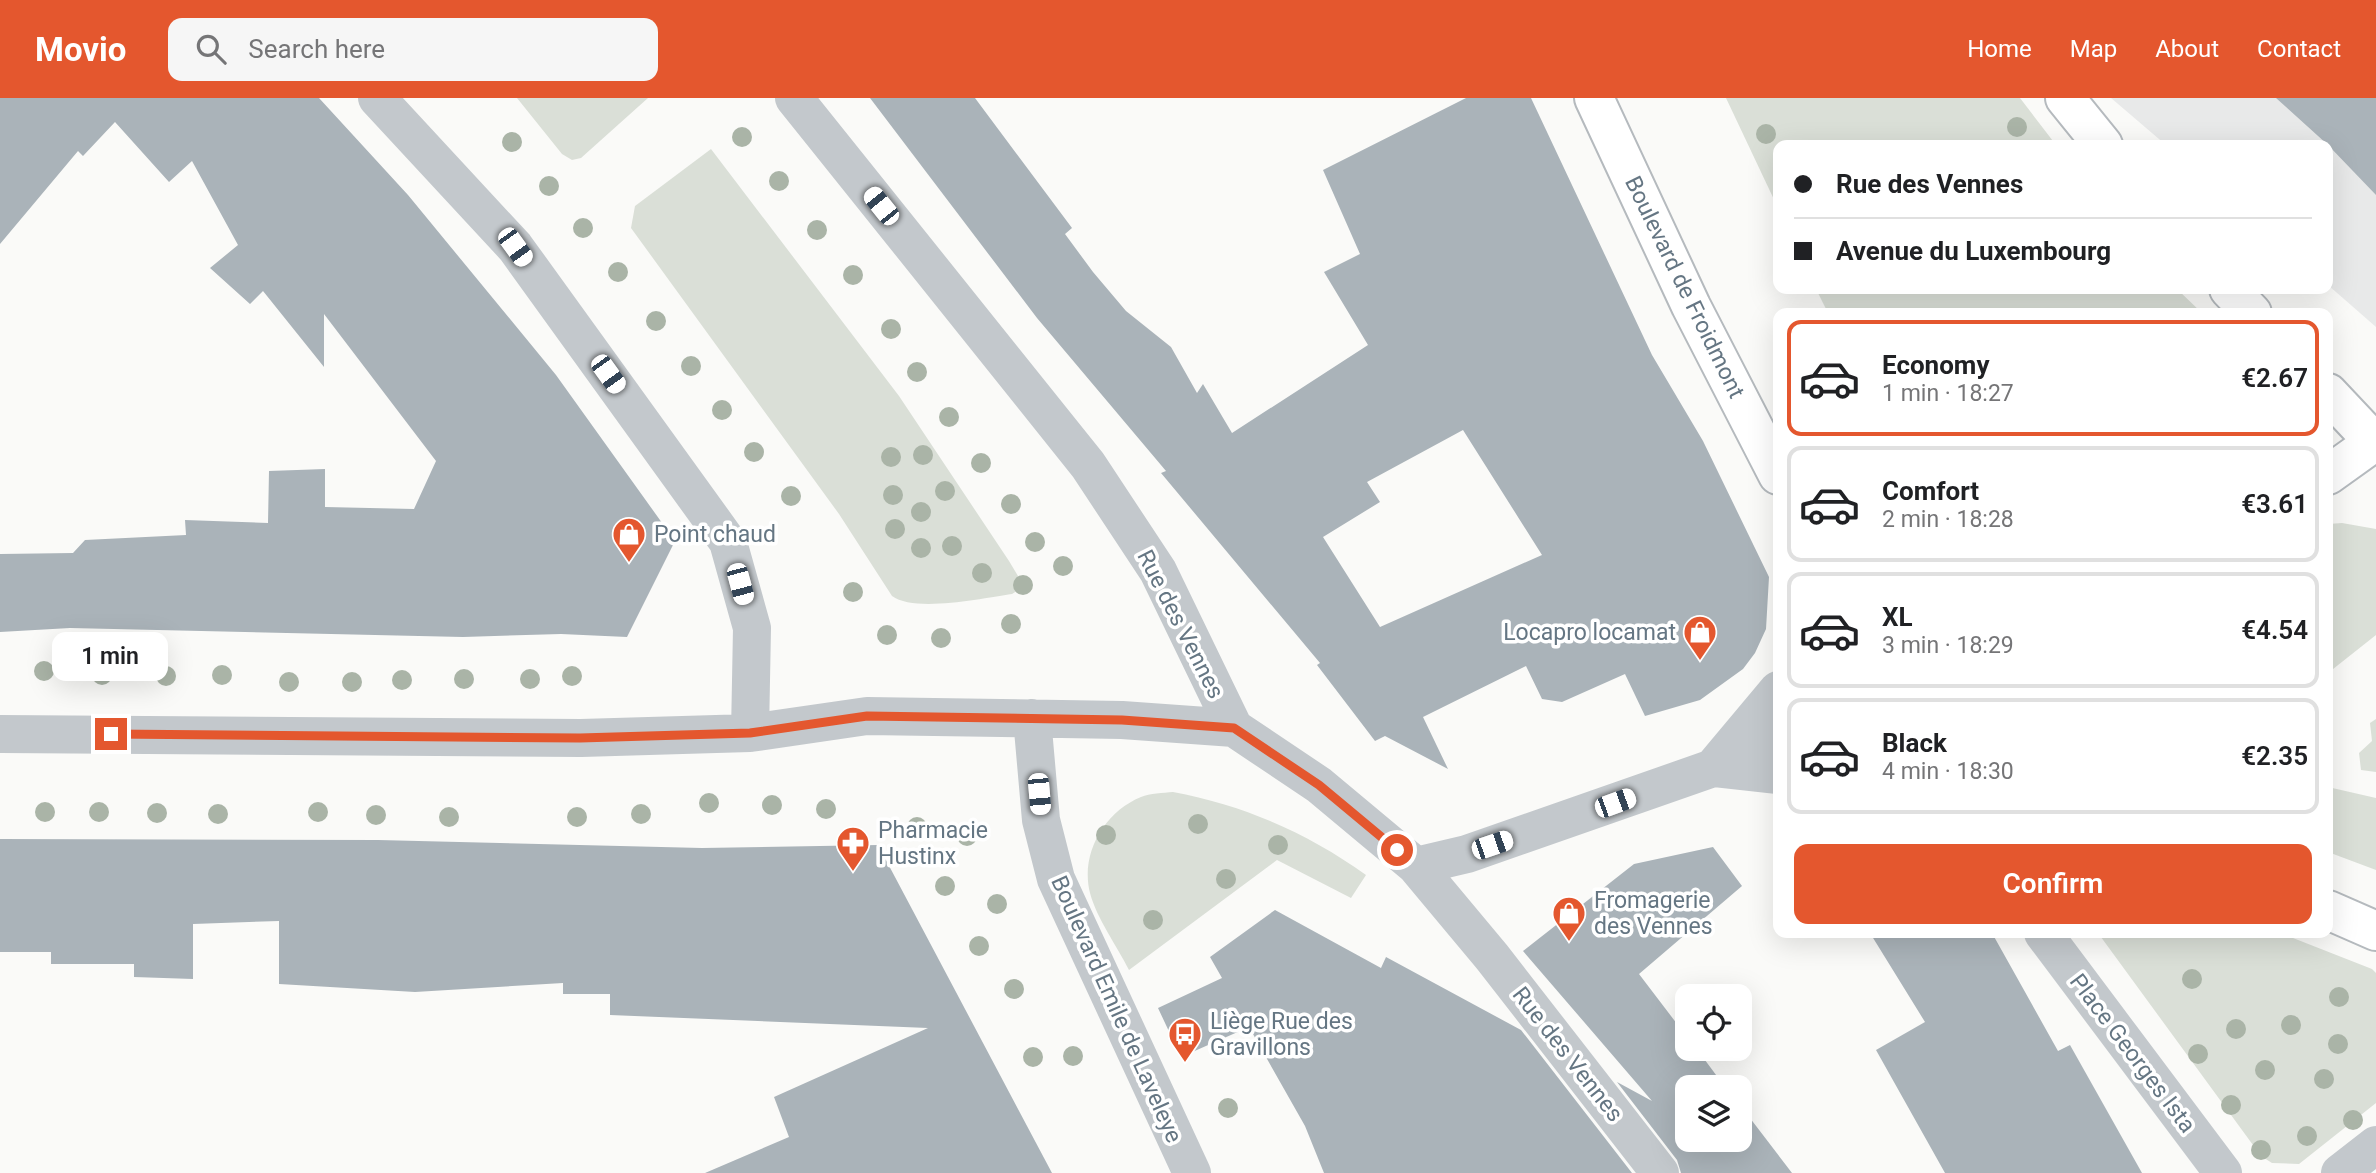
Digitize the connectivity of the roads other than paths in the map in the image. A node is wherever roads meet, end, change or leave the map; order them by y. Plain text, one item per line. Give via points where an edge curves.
1 (377, 98) edge
2 (794, 98) edge
3 (1594, 98) edge
4 (2065, 98) edge
5 (2099, 140) edge
6 (2234, 294) edge
7 (2247, 308) edge
8 (2333, 398) edge
9 (2375, 442) edge
10 (1773, 465) edge
11 (2333, 471) edge
12 (1773, 696) edge
13 (1032, 718) junction
14 (1234, 728) junction
15 (750, 733) junction
16 (0, 734) edge
17 (1773, 743) edge
18 (1713, 768) junction
19 (1773, 774) edge
20 (1416, 866) junction
21 (2047, 938) edge
22 (2376, 1145) edge
23 (1192, 1173) edge
24 (1660, 1173) edge
25 (2223, 1173) edge
26 (2340, 1173) edge

1 - 15 street via 515,247 728,541 752,628
2 - 14 street, Rue des Vennes via 1088,465 1158,571
3 - 10 main road, Boulevard de Froidmont via 1690,306
4 - 5 main road
6 - 7 main road
8 - 9 main road
9 - 11 main road
12 - 18 street
13 - 14 street
13 - 15 street via 867,716
13 - 23 street, Boulevard Emile de Laveleye via 1041,820 1056,879
14 - 20 street, Rue des Vennes via 1319,785
15 - 16 street via 580,738
17 - 18 street
18 - 19 street
18 - 20 street via 1467,854
20 - 24 street, Rue des Vennes
21 - 25 street, Place Georges Ista
22 - 26 street

